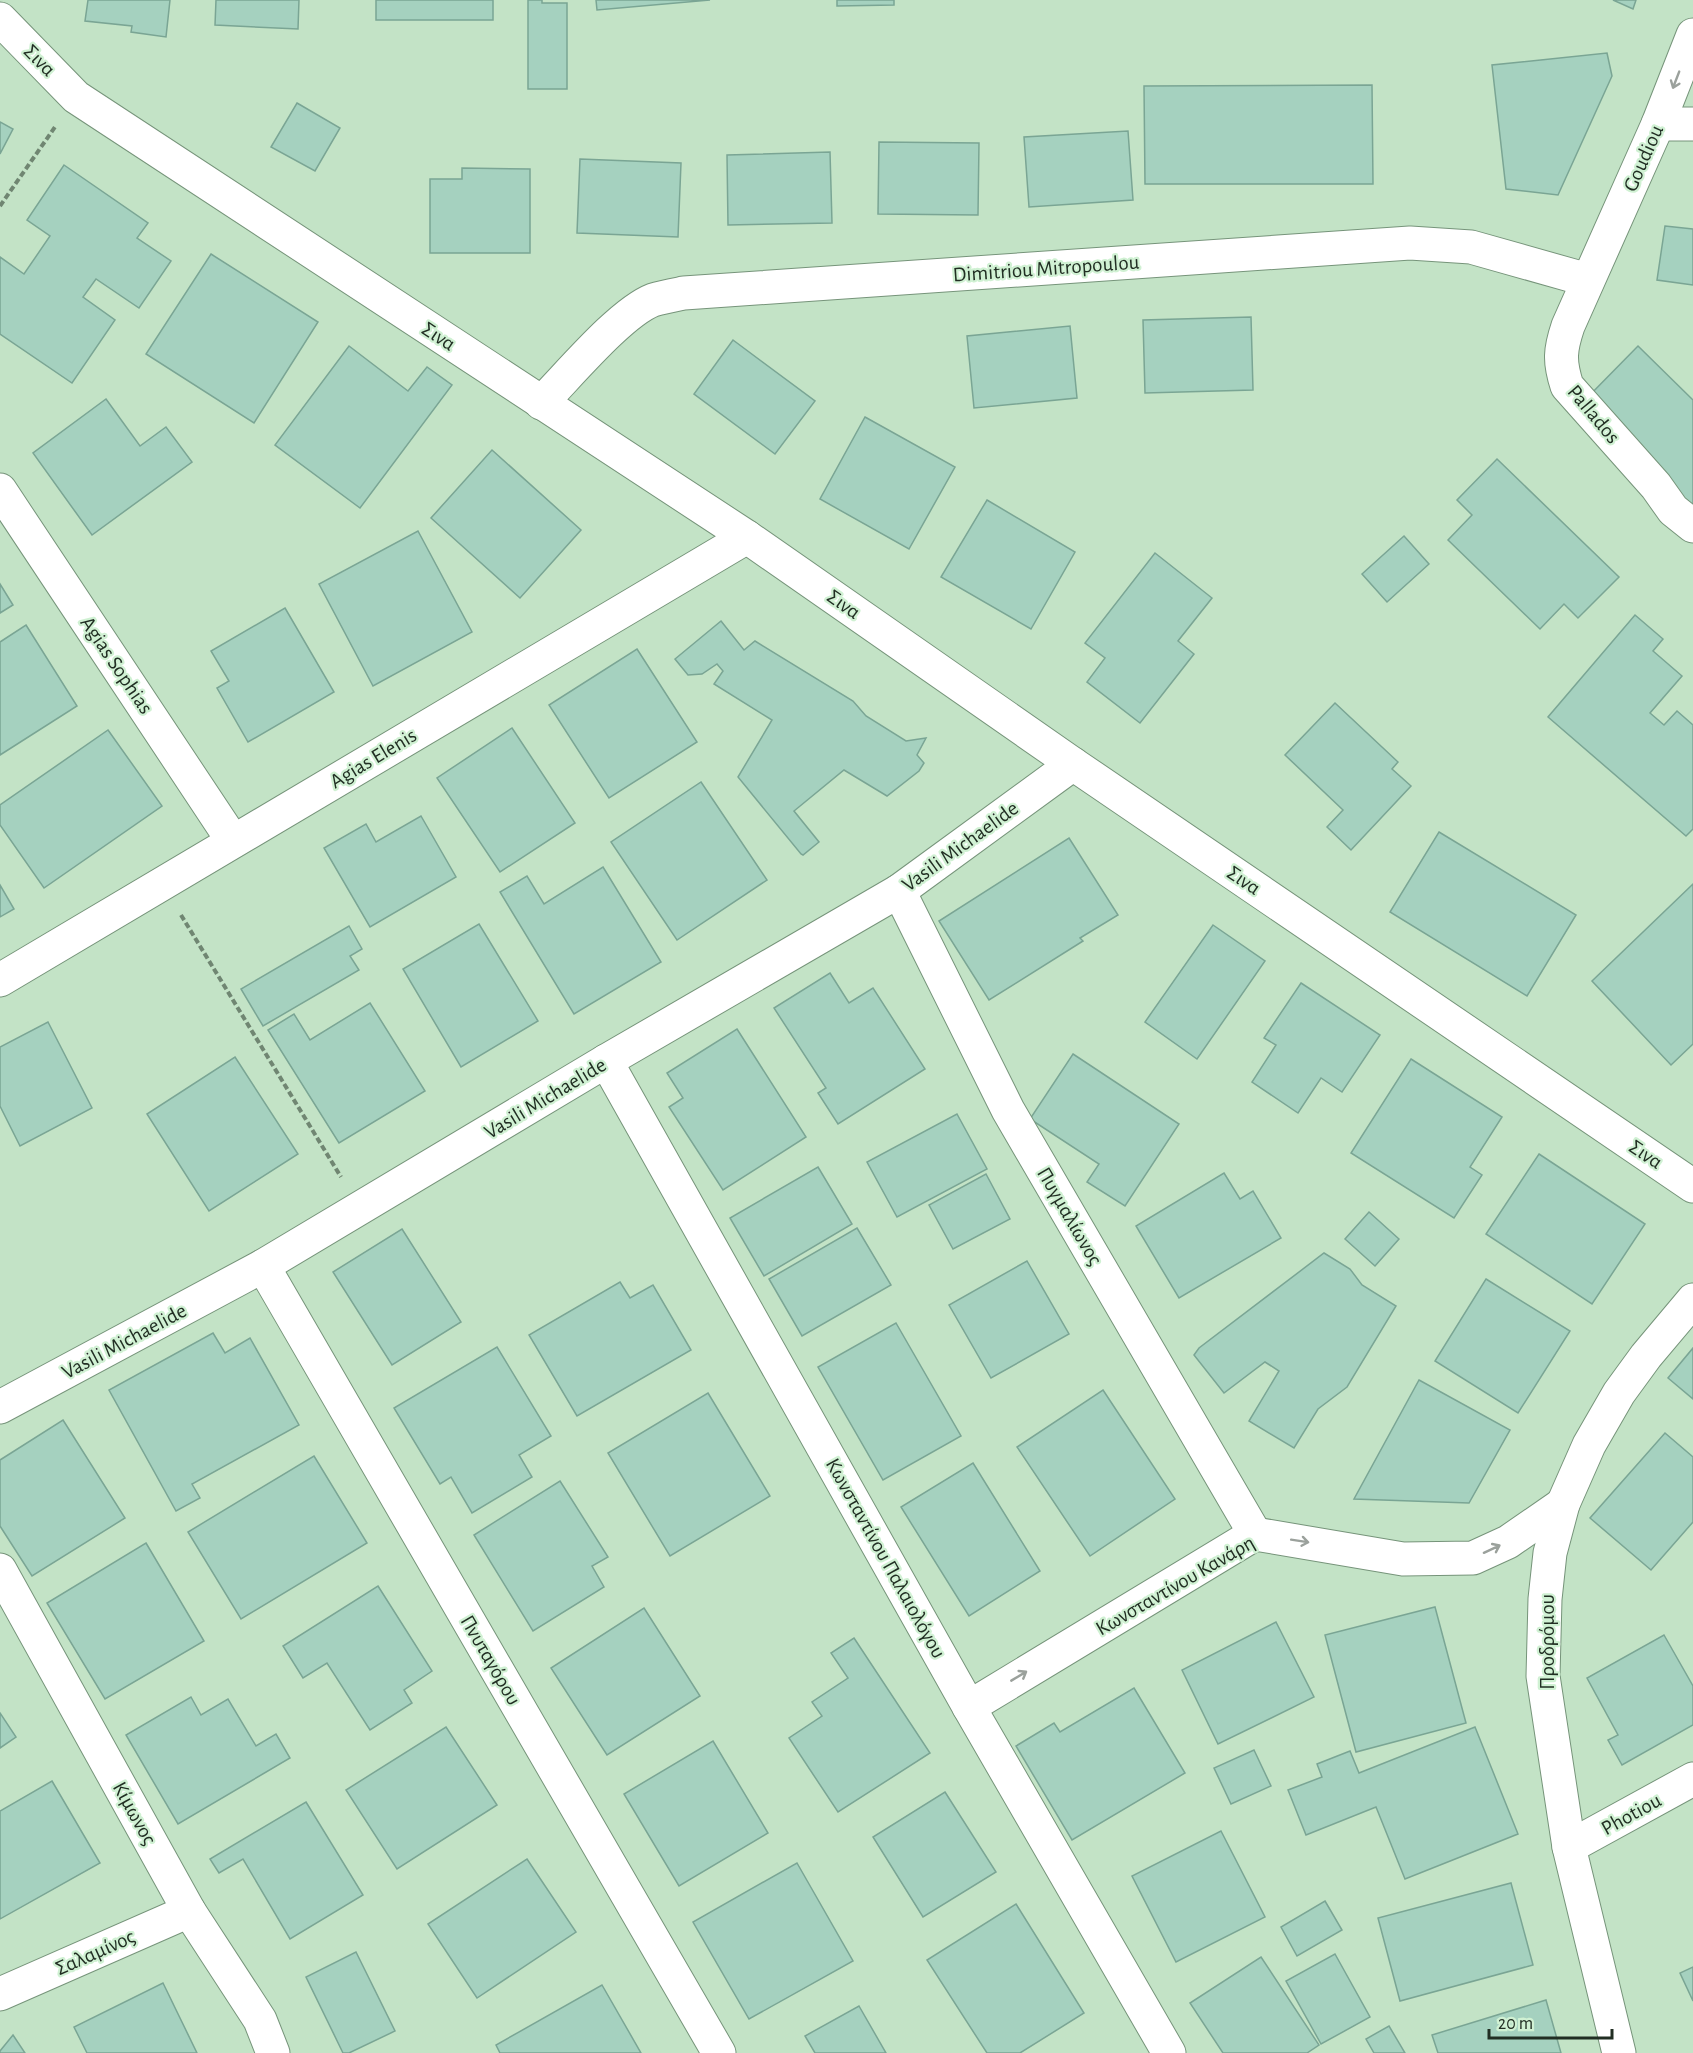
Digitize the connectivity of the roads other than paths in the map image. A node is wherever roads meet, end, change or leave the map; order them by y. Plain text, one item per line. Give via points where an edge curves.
1 (0, 19) edge
2 (1693, 35) edge
3 (1658, 124) junction
4 (1693, 124) edge
5 (1588, 280) junction
6 (541, 403) junction
7 (0, 490) edge
8 (1693, 526) edge
9 (747, 537) junction
10 (1073, 764) junction
11 (233, 841) junction
12 (899, 891) junction
13 (0, 981) edge
14 (606, 1061) junction
15 (1693, 1186) edge
16 (263, 1266) junction
17 (1693, 1300) edge
18 (0, 1407) edge
19 (1563, 1504) junction
20 (1255, 1534) junction
21 (0, 1570) edge
22 (969, 1707) junction
23 (1693, 1779) edge
24 (1569, 1847) junction
25 (189, 1911) junction
26 (0, 1994) edge
27 (273, 2053) edge
28 (718, 2053) edge
29 (1169, 2053) edge
30 (1619, 2053) edge

1 - 6 street, Σινα via 76,97
2 -> 3 street, Goudiou
3 - 4 street
3 - 5 street, Goudiou
5 - 6 street, Dimitriou Mitropoulou via 1470,247 1410,243 684,293 652,300 632,312
5 - 8 street, Pallados via 1562,346 1561,366 1567,386 1656,486 1672,510
6 - 9 street, Σινα
7 - 11 street, Agias Sophias
9 - 10 street, Σινα
9 - 11 street, Agias Elenis
10 - 12 street, Vasili Michaelide
10 - 15 street, Σινα
11 - 13 street, Agias Elenis
12 - 14 street, Vasili Michaelide
12 - 20 street, Πυγμαλίωνος via 1008,1110
14 - 16 street, Vasili Michaelide
14 - 22 street, Κωνσταντίνου Παλαιολόγου
16 - 18 street, Vasili Michaelide
16 - 28 street, Πνυταγόρου
17 - 19 street, Προδρόμου via 1619,1393 1589,1445
20 -> 19 street, Κωνσταντίνου Κανάρη via 1403,1559 1473,1558 1508,1542
19 - 24 street, Προδρόμου via 1550,1553 1543,1676
22 -> 20 street, Κωνσταντίνου Κανάρη
21 - 25 street, Κίμωνος
22 - 29 street, Κωνσταντίνου Παλαιολόγου
23 - 24 street, Photiou
24 - 30 street, Προδρόμου
25 - 26 street, Σαλαμίνος
25 - 27 street, Κίμωνος via 260,2020

